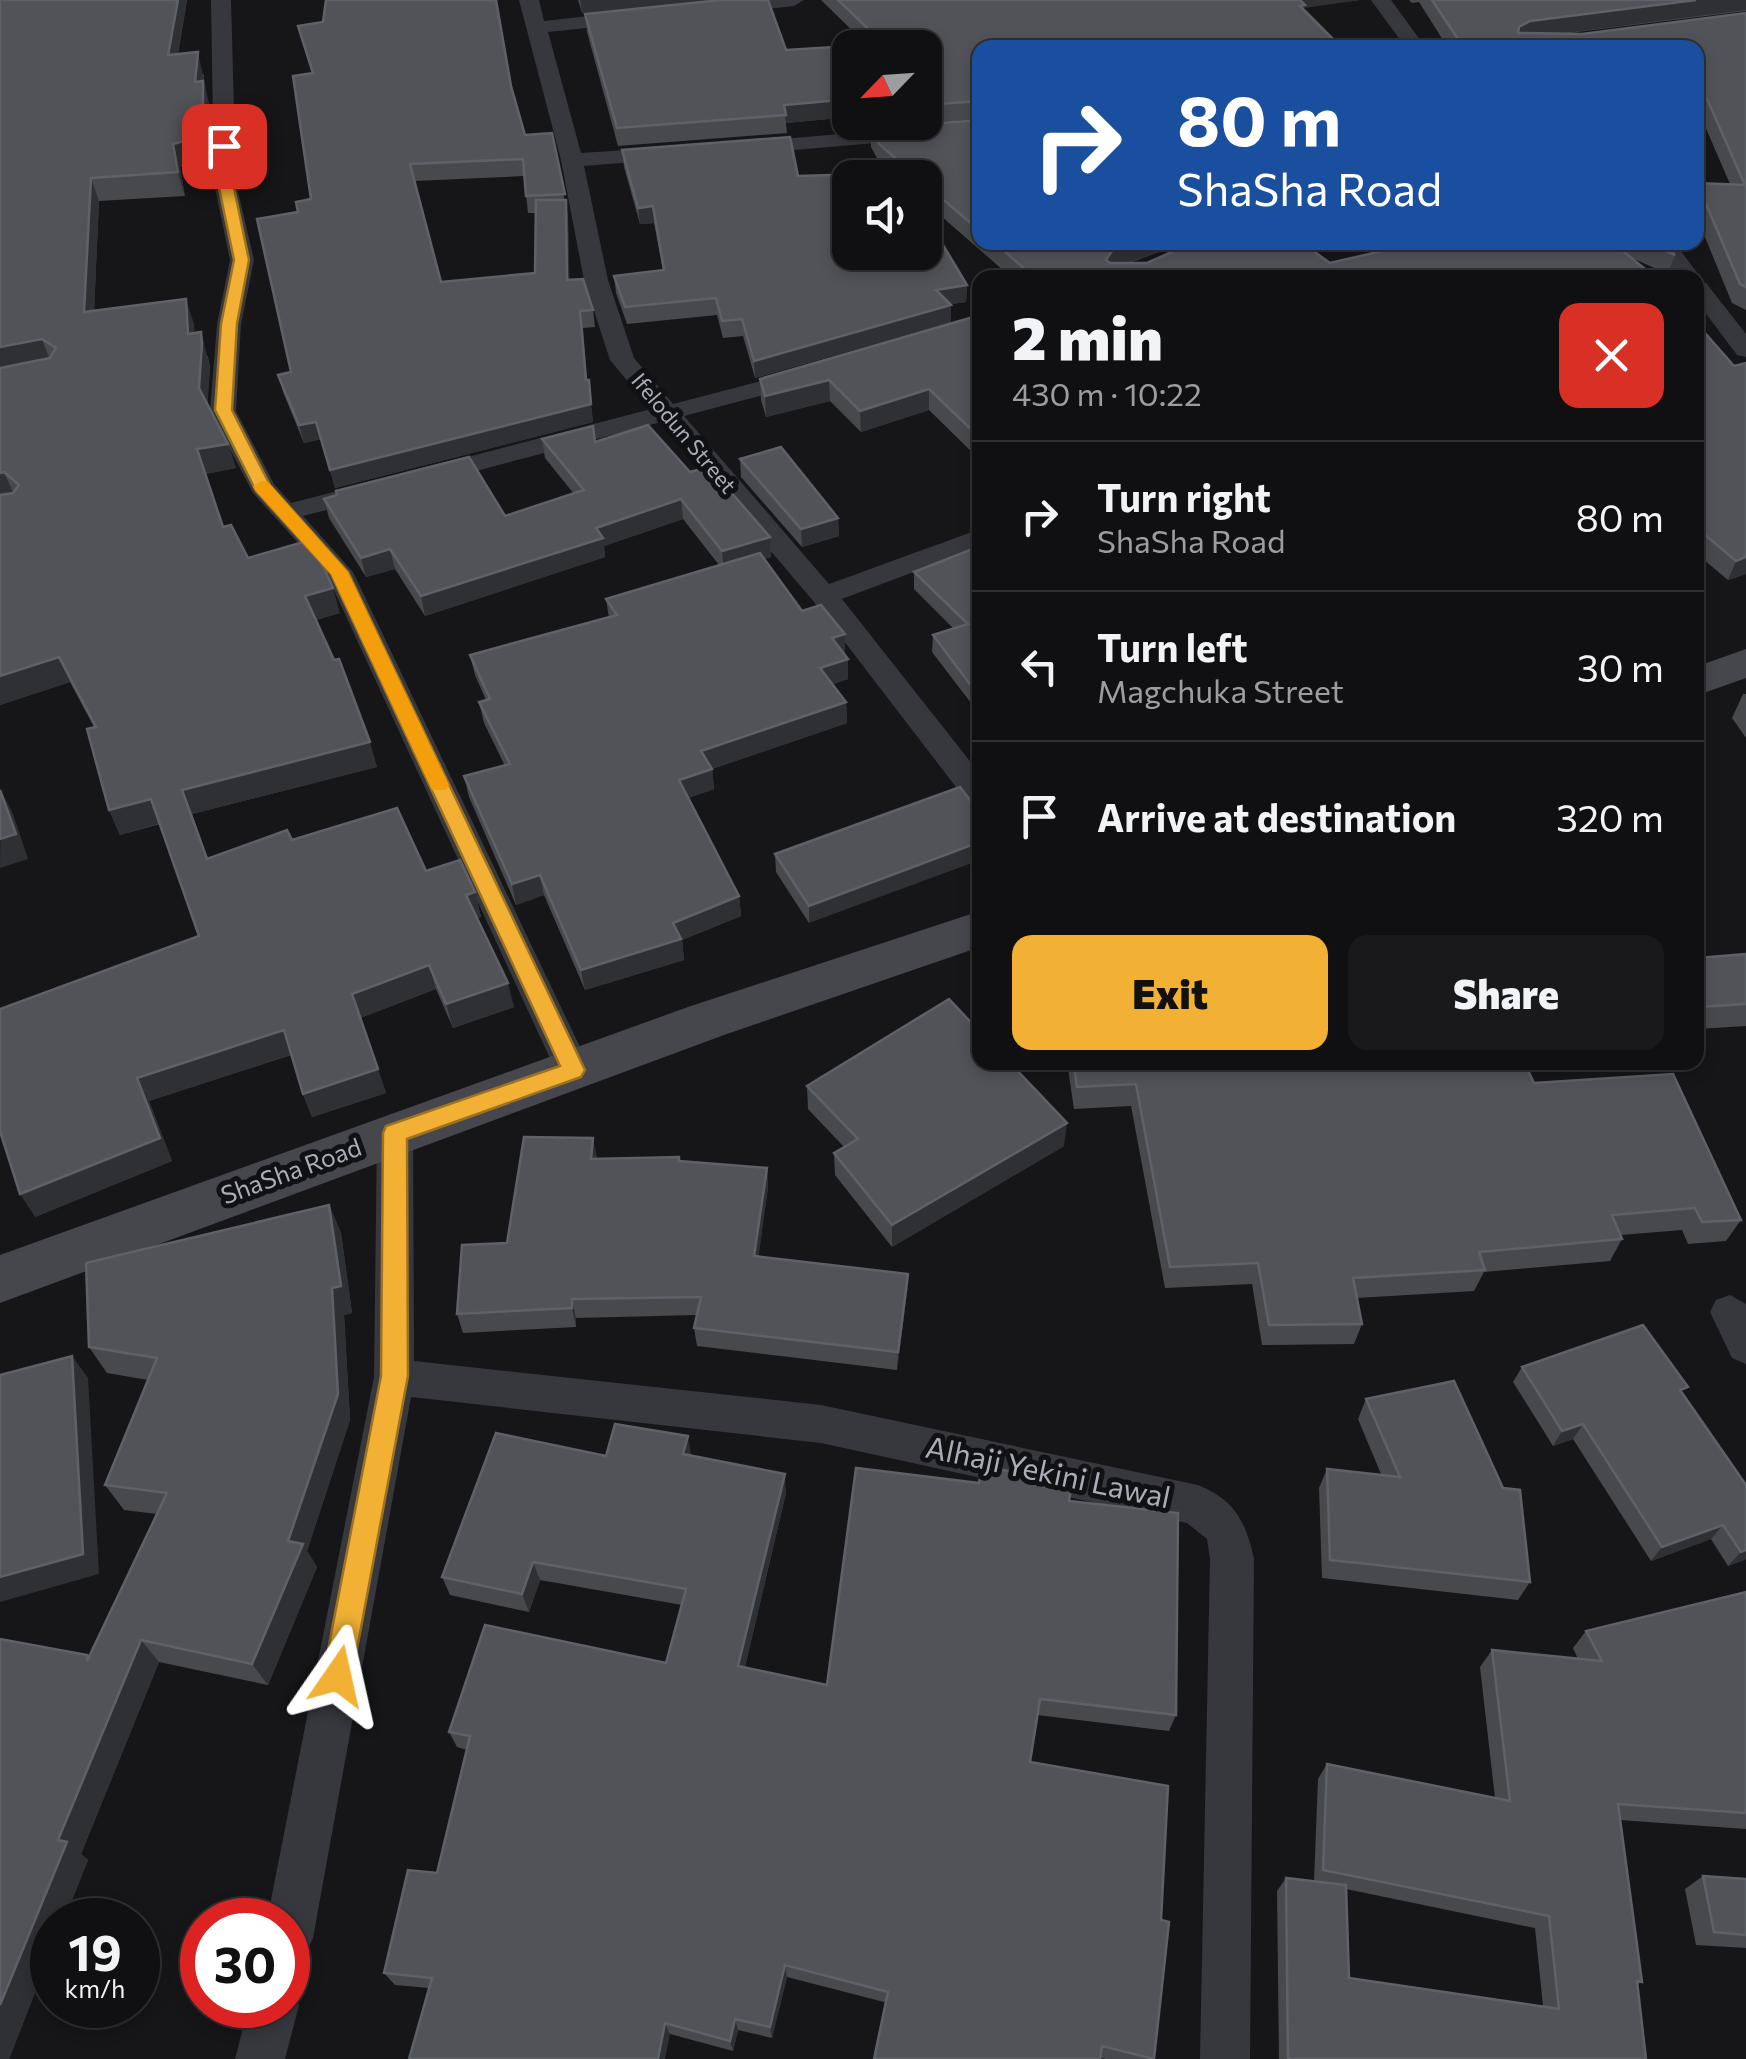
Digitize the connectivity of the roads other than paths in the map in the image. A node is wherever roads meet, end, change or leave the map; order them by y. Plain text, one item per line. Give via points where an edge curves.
1 (221, 0) edge
2 (529, 0) edge
3 (794, 0) edge
4 (1381, 0) edge
5 (702, 10) edge
6 (646, 16) edge
7 (535, 28) junction
8 (1410, 40) edge
9 (972, 129) edge
10 (728, 149) edge
11 (689, 152) edge
12 (572, 160) junction
13 (1668, 250) edge
14 (1684, 270) edge
15 (1704, 296) edge
16 (1746, 350) edge
17 (827, 371) edge
18 (667, 415) junction
19 (286, 512) junction
20 (972, 540) edge
21 (824, 596) junction
22 (1746, 664) edge
23 (1704, 678) edge
24 (972, 786) edge
25 (972, 932) edge
26 (573, 1070) junction
27 (395, 1133) junction
28 (0, 1279) edge
29 (394, 1376) junction
30 (296, 1898) edge
31 (268, 2028) edge
32 (260, 2059) edge
33 (1225, 2059) edge

1 - 19 street via 226,183 242,260 223,410 262,487
2 - 7 street, Ifelodun Street
3 - 5 street
4 - 8 street
6 - 7 street
7 - 12 street, Ifelodun Street
9 - 10 street
11 - 12 street
12 - 18 street, Ifelodun Street via 596,280 622,360
13 - 14 street
15 - 16 street
17 - 18 street
18 - 19 street
18 - 21 street, Ifelodun Street
19 - 26 street via 339,572
20 - 21 street
21 - 24 street, Ifelodun Street
22 - 23 street
25 - 26 street, ShaSha Road
26 - 27 street, ShaSha Road
27 - 28 street, ShaSha Road
27 - 29 street
29 - 30 street
29 - 33 street, Alhaji Yekini Lawal via 822,1424 1198,1505 1212,1516 1226,1528 1232,1559
31 - 32 street

